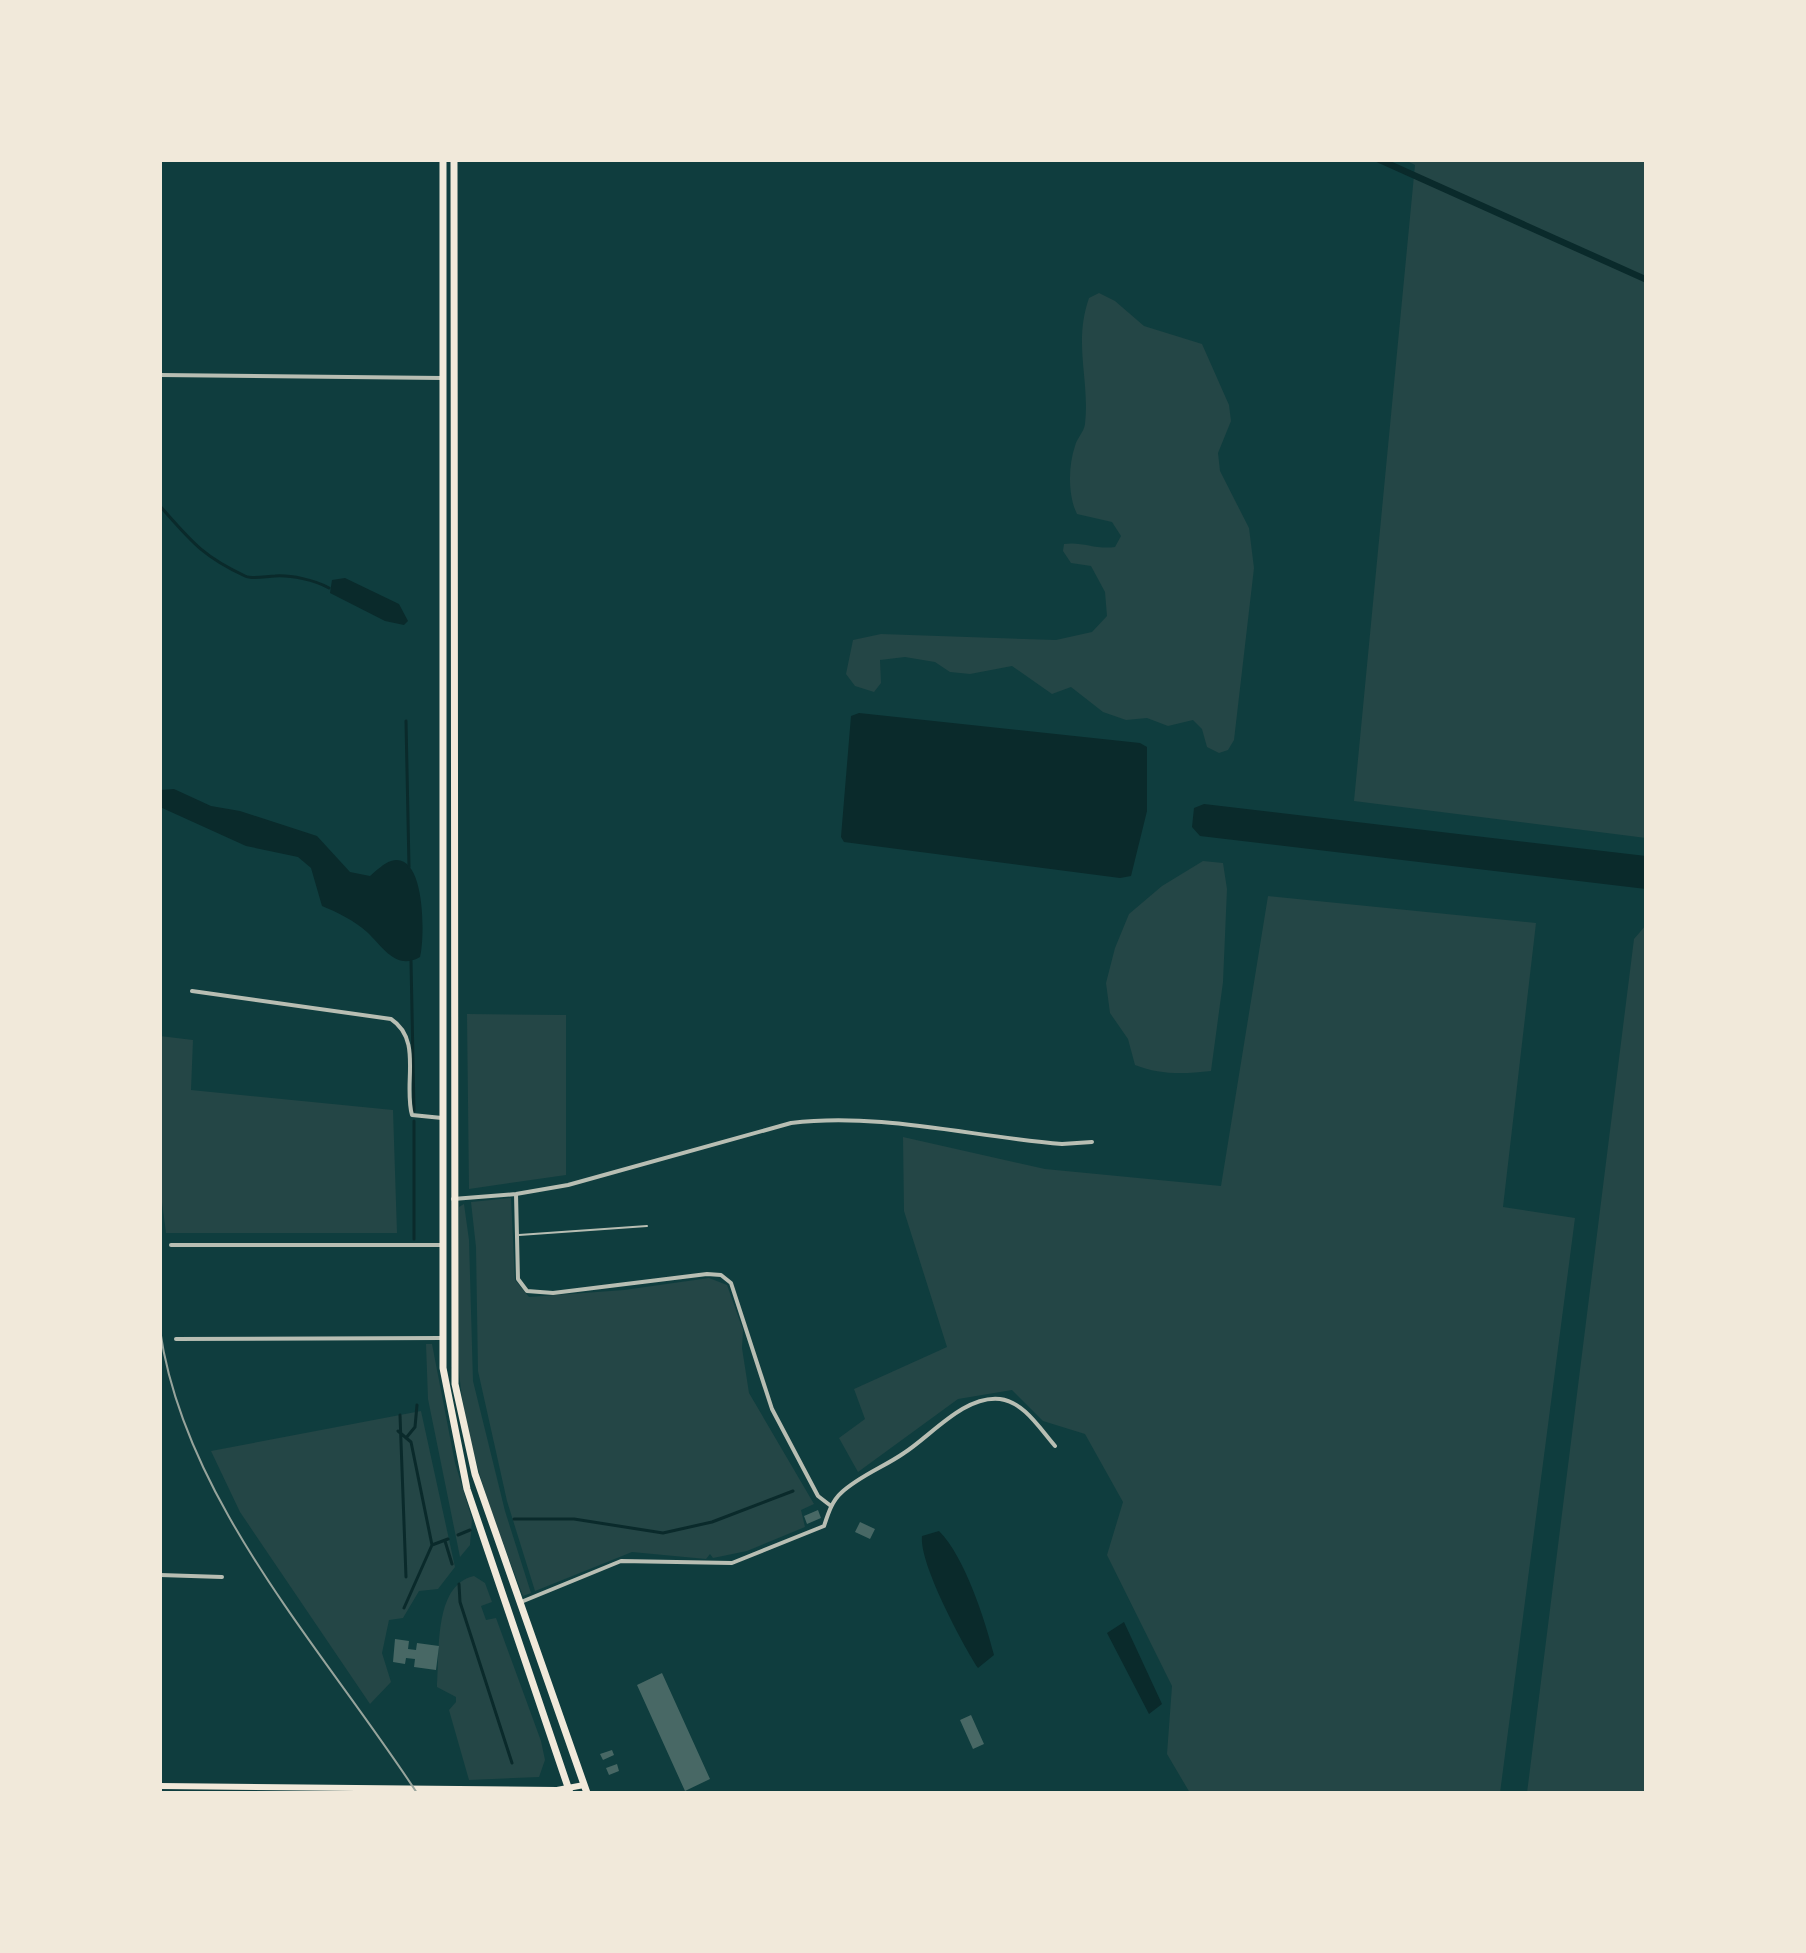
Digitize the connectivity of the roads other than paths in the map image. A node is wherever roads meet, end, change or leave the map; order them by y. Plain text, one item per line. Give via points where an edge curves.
1 (443, 160) edge
2 (454, 160) edge
3 (160, 375) edge
4 (444, 378) junction
5 (192, 991) dead end
6 (442, 1118) junction
7 (1092, 1142) dead end
8 (516, 1194) junction
9 (453, 1199) junction
10 (647, 1226) dead end
11 (518, 1235) junction
12 (171, 1245) dead end
13 (443, 1245) junction
14 (442, 1338) junction
15 (176, 1339) dead end
16 (1055, 1446) dead end
17 (831, 1506) junction
18 (160, 1575) edge
19 (222, 1577) dead end
20 (520, 1602) junction
21 (160, 1786) edge
22 (243, 1789) edge
23 (260, 1789) edge
24 (586, 1789) edge
25 (570, 1791) edge

1 - 4 main road
2 - 9 main road
3 - 4 street
4 - 6 main road
5 - 6 street via 391,1019 402,1026 409,1041 412,1115
6 - 13 main road
7 - 8 street via 1062,1144 816,1120
8 - 9 street
8 - 11 street
9 - 20 main road via 452,1339 460,1414
10 - 11 lane
11 - 17 street via 518,1279 535,1293 707,1274 726,1278 772,1409 818,1496
12 - 13 street
13 - 14 main road
14 - 15 street
14 - 25 main road via 449,1411 467,1489
16 - 17 street via 1014,1403 998,1398 983,1402 946,1420 905,1453 844,1490
17 - 20 street via 824,1526 732,1563 621,1561
18 - 19 street
20 - 24 main road
21 - 22 main road
22 - 23 main road
23 - 25 main road
24 - 25 main road

